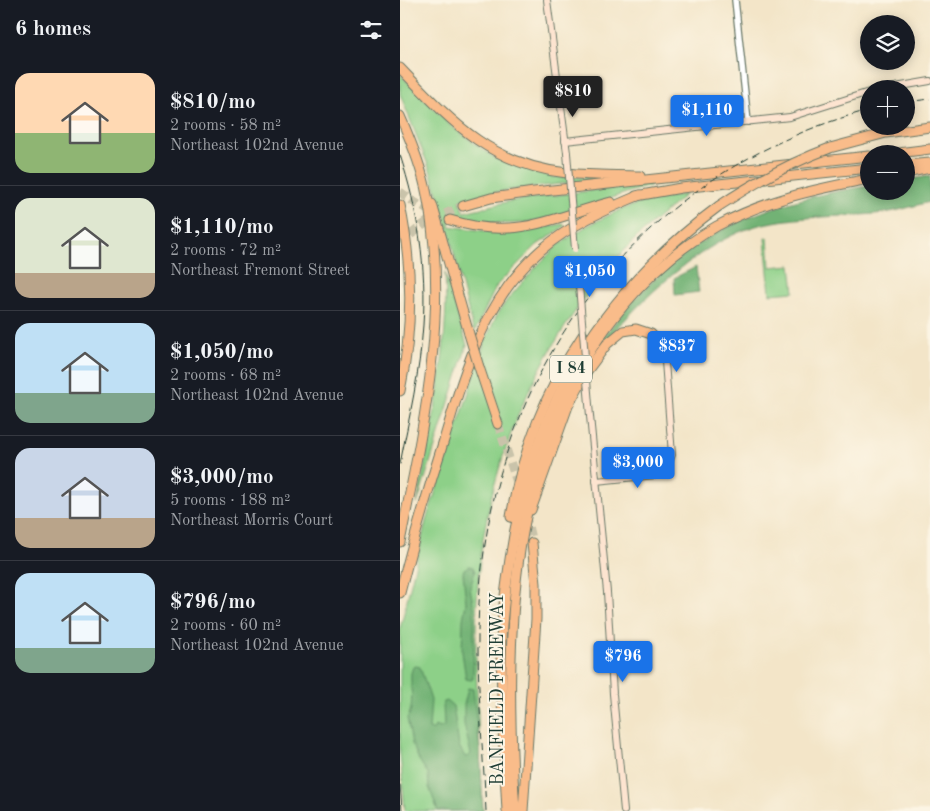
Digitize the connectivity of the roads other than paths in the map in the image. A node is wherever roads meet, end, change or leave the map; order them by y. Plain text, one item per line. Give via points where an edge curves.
1 (547, 0) edge
2 (735, 0) edge
3 (400, 68) edge
4 (930, 82) edge
5 (915, 84) edge
6 (860, 95) edge
7 (400, 116) edge
8 (748, 122) junction
9 (930, 127) edge
10 (565, 141) junction
11 (930, 150) edge
12 (915, 152) edge
13 (860, 157) edge
14 (930, 163) edge
15 (915, 164) edge
16 (930, 168) edge
17 (860, 169) edge
18 (915, 171) edge
19 (666, 177) junction
20 (860, 182) edge
21 (428, 196) junction
22 (640, 196) junction
23 (400, 205) edge
24 (463, 206) tunnel mouth
25 (450, 220) dead end
26 (583, 335) junction
27 (664, 348) joint
28 (400, 391) edge
29 (498, 424) tunnel mouth
30 (596, 481) junction
31 (524, 526) junction
32 (400, 542) edge
33 (532, 542) tunnel mouth
34 (506, 580) junction
35 (400, 592) edge
36 (507, 811) edge
37 (515, 811) edge
38 (523, 811) edge
39 (624, 811) edge

1 - 10 main road
2 - 8 street
3 - 19 highway via 464,131 510,159 532,167 567,173
4 - 5 main road
6 - 8 main road via 795,116
7 - 21 highway
8 - 10 main road
9 - 34 highway, BANFIELD FREEWAY / I 84, bridge via 886,133 830,148 769,174 719,206 655,259 616,302 582,349 549,412 534,451 516,520
10 - 26 main road, bridge
11 - 12 highway
13 - 19 highway
14 - 15 highway
16 - 18 highway
17 - 22 highway via 681,188
19 - 24 highway via 491,198
20 - 31 highway, BANFIELD FREEWAY / I 84 via 783,198 716,227 662,265 637,290 612,318 576,373 540,458
21 - 29 highway, bridge via 435,210 468,334
21 - 32 highway via 436,253 437,317 428,393
22 - 25 highway via 520,228 478,227
22 - 35 highway via 586,218 558,237 521,270 495,304 466,368 417,524
23 - 28 highway via 407,242 410,293 409,332
26 - 30 main road, bridge
26 - 34 highway via 561,371 538,420 523,463 503,565
27 - 30 main road via 673,444 667,468 651,476
27 - 31 highway via 651,334 636,328 618,334 602,349 568,406
30 - 39 main road
31 - 37 highway, BANFIELD FREEWAY / I 84 via 514,590 511,646
33 - 38 highway via 536,619
34 - 36 highway, BANFIELD FREEWAY / I 84 via 502,641

